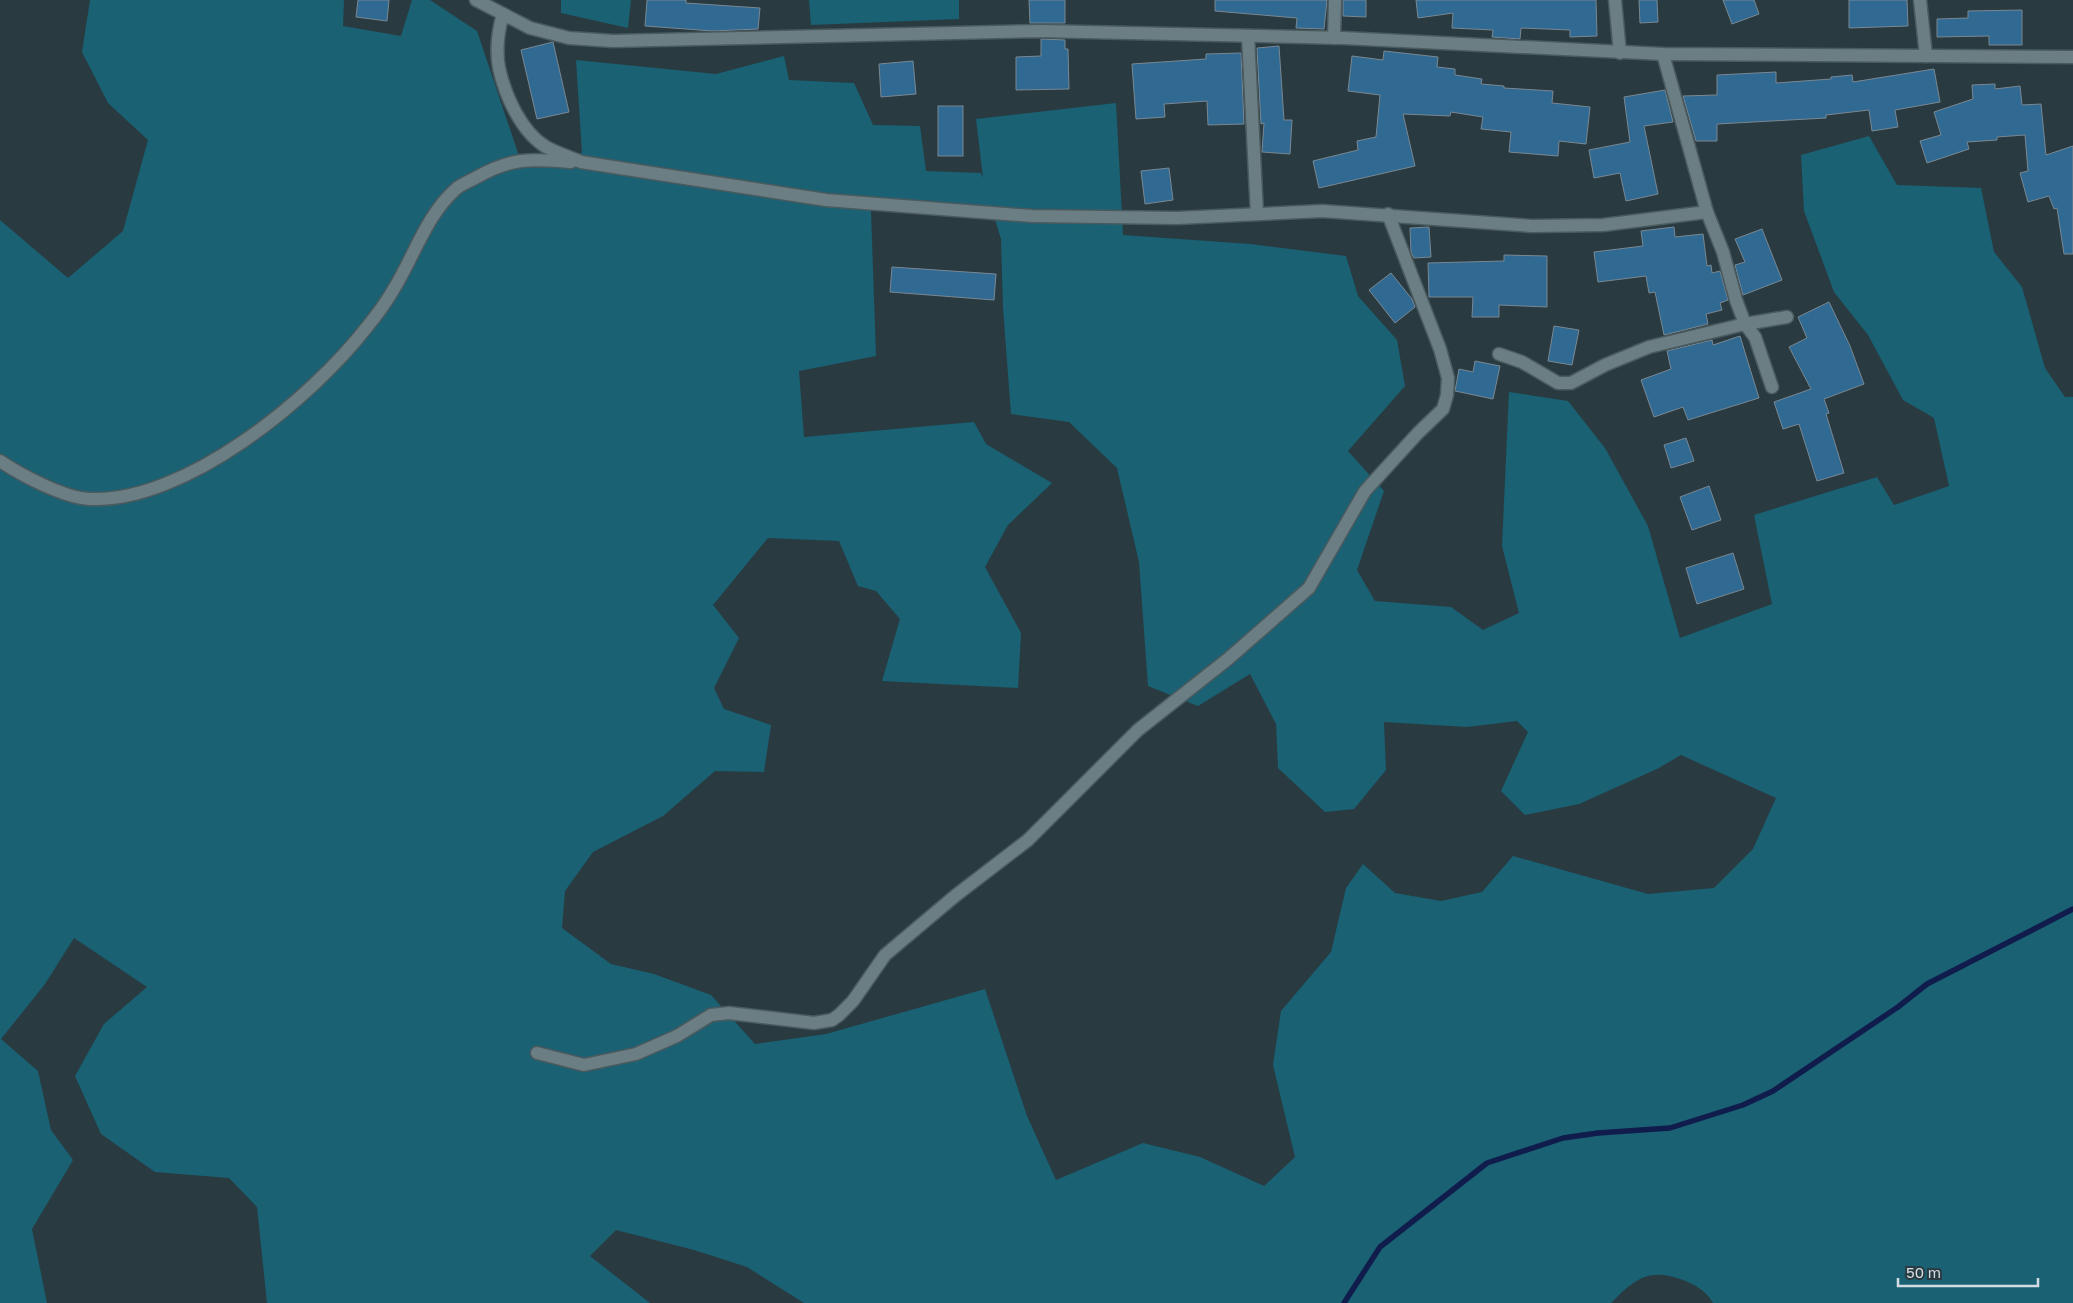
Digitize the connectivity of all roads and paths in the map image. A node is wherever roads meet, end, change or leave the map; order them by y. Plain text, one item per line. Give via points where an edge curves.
1 (476, 0) edge
2 (1335, 0) edge
3 (1615, 0) edge
4 (1920, 0) edge
5 (502, 14) junction
6 (1248, 36) junction
7 (1334, 38) junction
8 (1620, 53) junction
9 (1663, 54) junction
10 (1926, 56) junction
11 (2073, 58) edge
12 (581, 162) junction
13 (1707, 212) junction
14 (1256, 214) junction
15 (1388, 214) junction
16 (1787, 317) dead end
17 (1745, 324) junction
18 (1500, 354) dead end
19 (1772, 387) dead end
20 (0, 460) edge
21 (537, 1053) dead end

1 - 5 street
2 - 7 street
3 - 8 street
4 - 10 street
5 - 6 street via 530,28 569,38 613,41 1041,31
5 - 12 street via 499,68 523,124 545,146
6 - 7 street
6 - 14 street
7 - 8 street
8 - 9 street
9 - 10 street
9 - 13 street
10 - 11 street
12 - 14 street via 826,200 1032,216 1178,218
12 - 20 street via 514,161 493,168 458,188 433,217 395,287 367,328 326,374 282,414 225,453 178,479 118,499 87,499 56,490 15,471
13 - 15 street via 1603,225 1532,226
13 - 17 street
14 - 15 street via 1322,210
15 - 21 street via 1440,349 1448,378 1447,395 1443,409 1365,491 1310,588 1228,659 1138,730 1028,840 886,955 853,1001 832,1020 814,1023 729,1013 712,1015 677,1036 636,1054 584,1065
16 - 17 street
17 - 18 street via 1649,348 1605,365 1571,384 1558,383 1522,362
17 - 19 street via 1755,337

